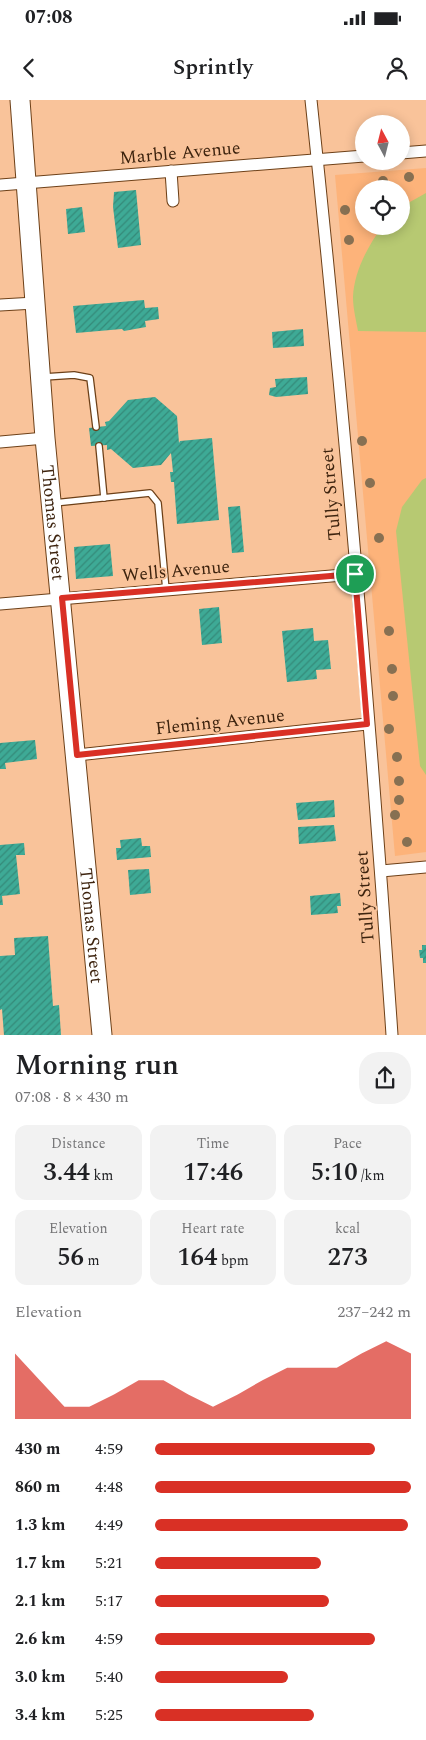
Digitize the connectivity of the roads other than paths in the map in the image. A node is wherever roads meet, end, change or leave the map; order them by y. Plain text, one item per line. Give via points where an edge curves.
1 (20, 100) edge
2 (311, 100) edge
3 (426, 151) edge
4 (410, 152) edge
5 (355, 157) edge
6 (318, 160) junction
7 (171, 172) junction
8 (24, 183) junction
9 (0, 185) edge
10 (173, 201) dead end
11 (34, 303) junction
12 (0, 305) edge
13 (40, 378) junction
14 (96, 427) dead end
15 (45, 438) junction
16 (0, 442) edge
17 (99, 446) dead end
18 (104, 498) junction
19 (52, 503) junction
20 (355, 574) junction
21 (166, 590) junction
22 (62, 598) junction
23 (0, 604) edge
24 (367, 724) junction
25 (77, 755) junction
26 (426, 867) edge
27 (381, 871) junction
28 (102, 1035) edge
29 (392, 1035) edge

1 - 8 main road, Thomas Street
2 - 6 street, Tully Street
3 - 4 street
5 - 6 street, Marble Avenue
6 - 7 street, Marble Avenue
6 - 20 street, Tully Street
7 - 8 street, Marble Avenue
7 - 10 street
8 - 9 street, Marble Avenue
8 - 11 main road, Thomas Street
11 - 12 street
11 - 13 main road, Thomas Street
13 - 14 lane via 74,375 90,378
13 - 15 main road, Thomas Street
15 - 16 street
15 - 19 main road, Thomas Street
17 - 18 lane
18 - 19 lane
18 - 21 lane via 150,493 155,497
19 - 22 main road, Thomas Street
20 - 21 street, Wells Avenue
20 - 24 street, Tully Street
21 - 22 street, Wells Avenue
22 - 23 street, Wells Avenue
22 - 25 main road, Thomas Street
24 - 25 street, Fleming Avenue
24 - 27 street, Tully Street
25 - 28 main road, Thomas Street
26 - 27 street
27 - 29 street, Tully Street

